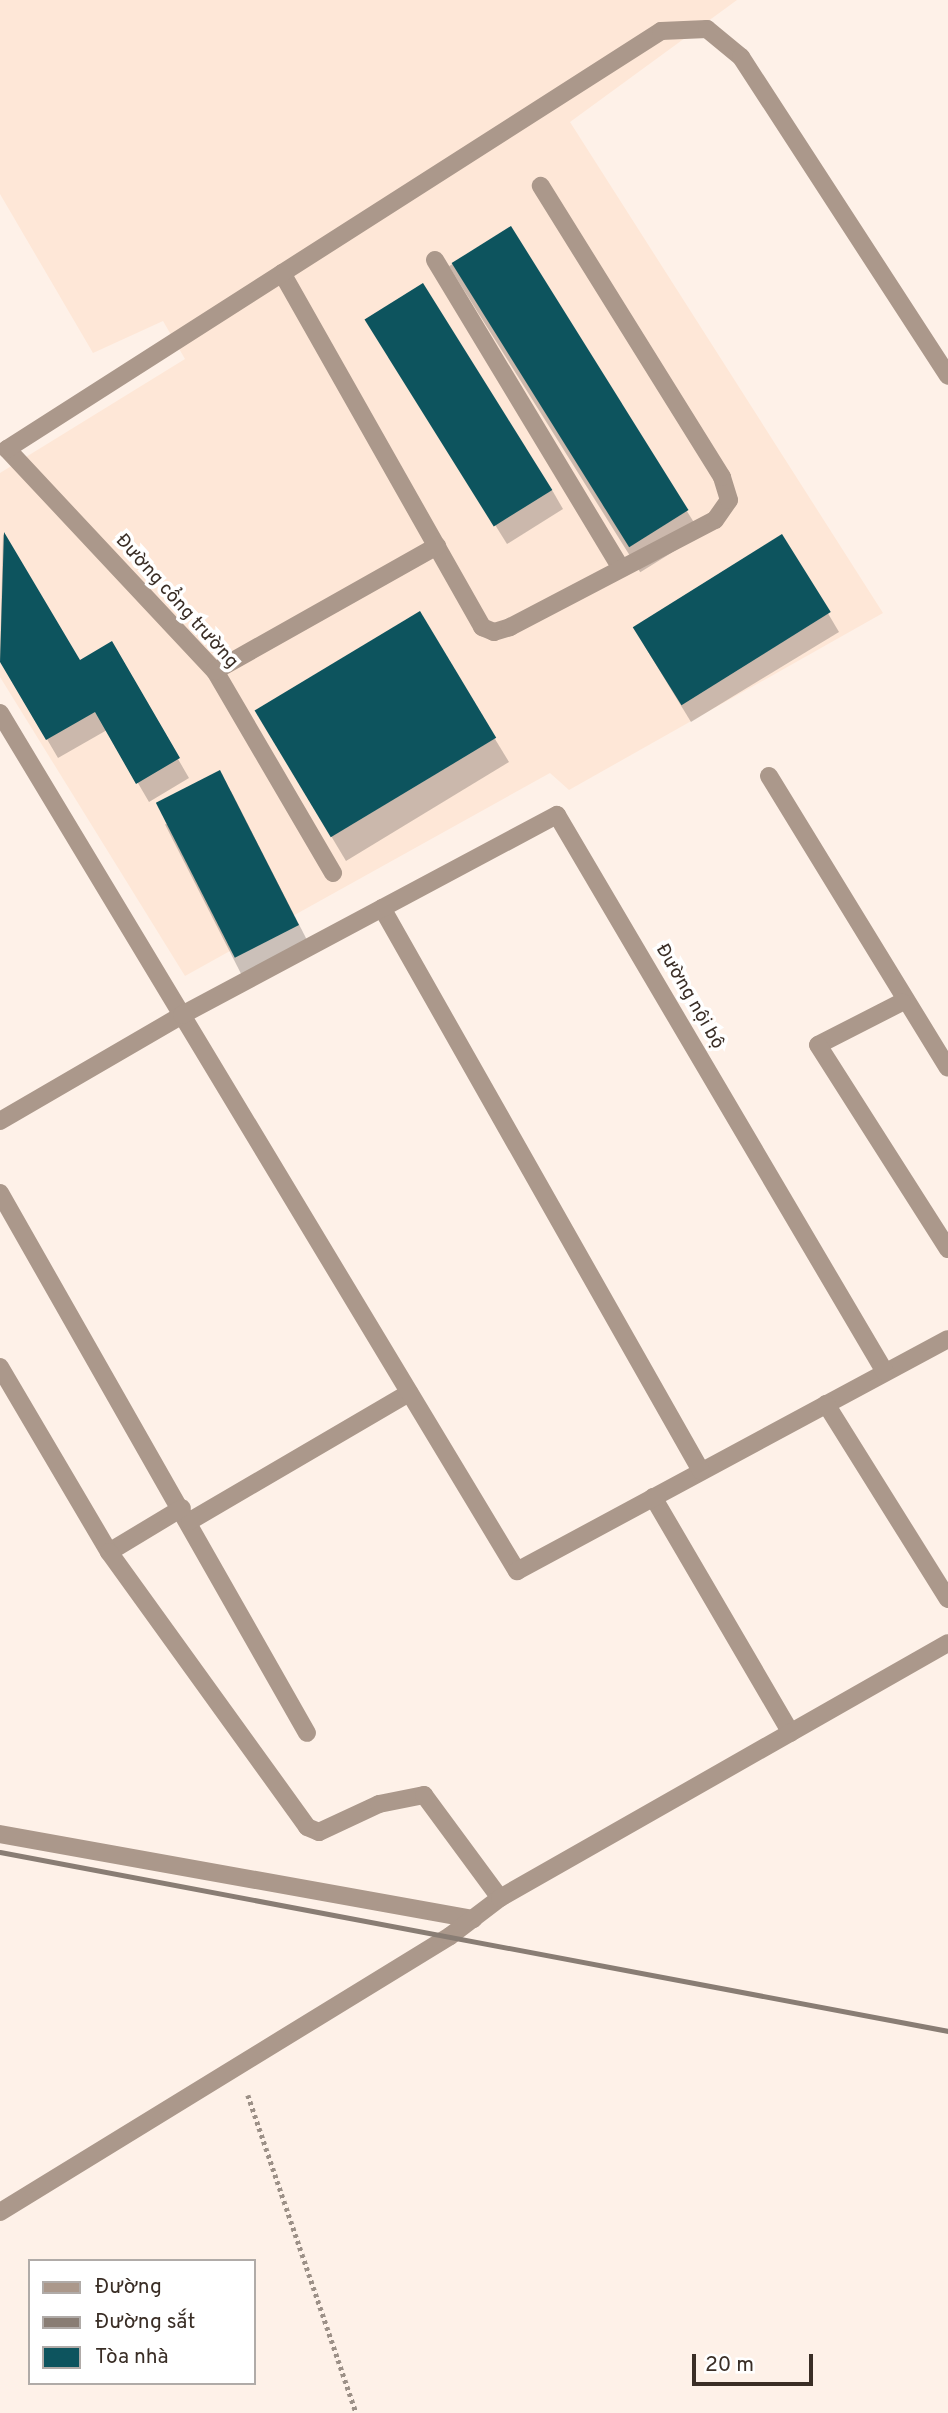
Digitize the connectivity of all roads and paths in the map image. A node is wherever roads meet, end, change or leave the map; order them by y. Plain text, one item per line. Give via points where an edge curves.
1 (541, 186) dead end
2 (435, 260) dead end
3 (282, 273) junction
4 (948, 376) edge
5 (2, 446) edge
6 (437, 546) junction
7 (621, 568) junction
8 (215, 671) junction
9 (0, 713) edge
10 (769, 776) dead end
11 (333, 873) dead end
12 (382, 908) junction
13 (902, 1002) junction
14 (182, 1015) junction
15 (948, 1068) edge
16 (0, 1121) edge
17 (0, 1193) edge
18 (948, 1249) edge
19 (948, 1339) edge
20 (0, 1367) edge
21 (885, 1372) junction
22 (409, 1393) junction
23 (826, 1404) junction
24 (701, 1471) junction
25 (653, 1497) junction
26 (186, 1514) junction
27 (109, 1552) junction
28 (948, 1599) edge
29 (948, 1643) edge
30 (307, 1733) dead end
31 (791, 1733) junction
32 (0, 1834) edge
33 (500, 1898) junction
34 (473, 1919) junction
35 (238, 2064) junction
36 (0, 2212) edge
37 (356, 2413) edge

1 - 7 street via 722,477 729,500 715,520
2 - 7 street
3 - 4 street via 661,31 707,29 741,57
3 - 5 street
3 - 6 street
5 - 8 street, Đường cổng trường
6 - 7 street via 482,627 494,632
6 - 8 street
8 - 11 street, Đường cổng trường
9 - 14 street
10 - 13 street
12 - 14 street, Đường nội bộ
12 - 21 street, Đường nội bộ via 558,814
12 - 24 street
13 - 15 street
13 - 18 street via 818,1045
14 - 16 street, Đường nội bộ
14 - 22 street
17 - 26 street
19 - 21 street
20 - 27 street
21 - 23 street
22 - 25 street via 517,1570
22 - 26 street
23 - 24 street
23 - 28 street
24 - 25 street
25 - 31 street
26 - 27 street
26 - 30 street
27 - 33 street via 307,1827 319,1832 379,1804 424,1795
29 - 31 street
31 - 33 street
32 - 34 street
33 - 34 street
34 - 35 street
35 - 36 street
35 - 37 path

